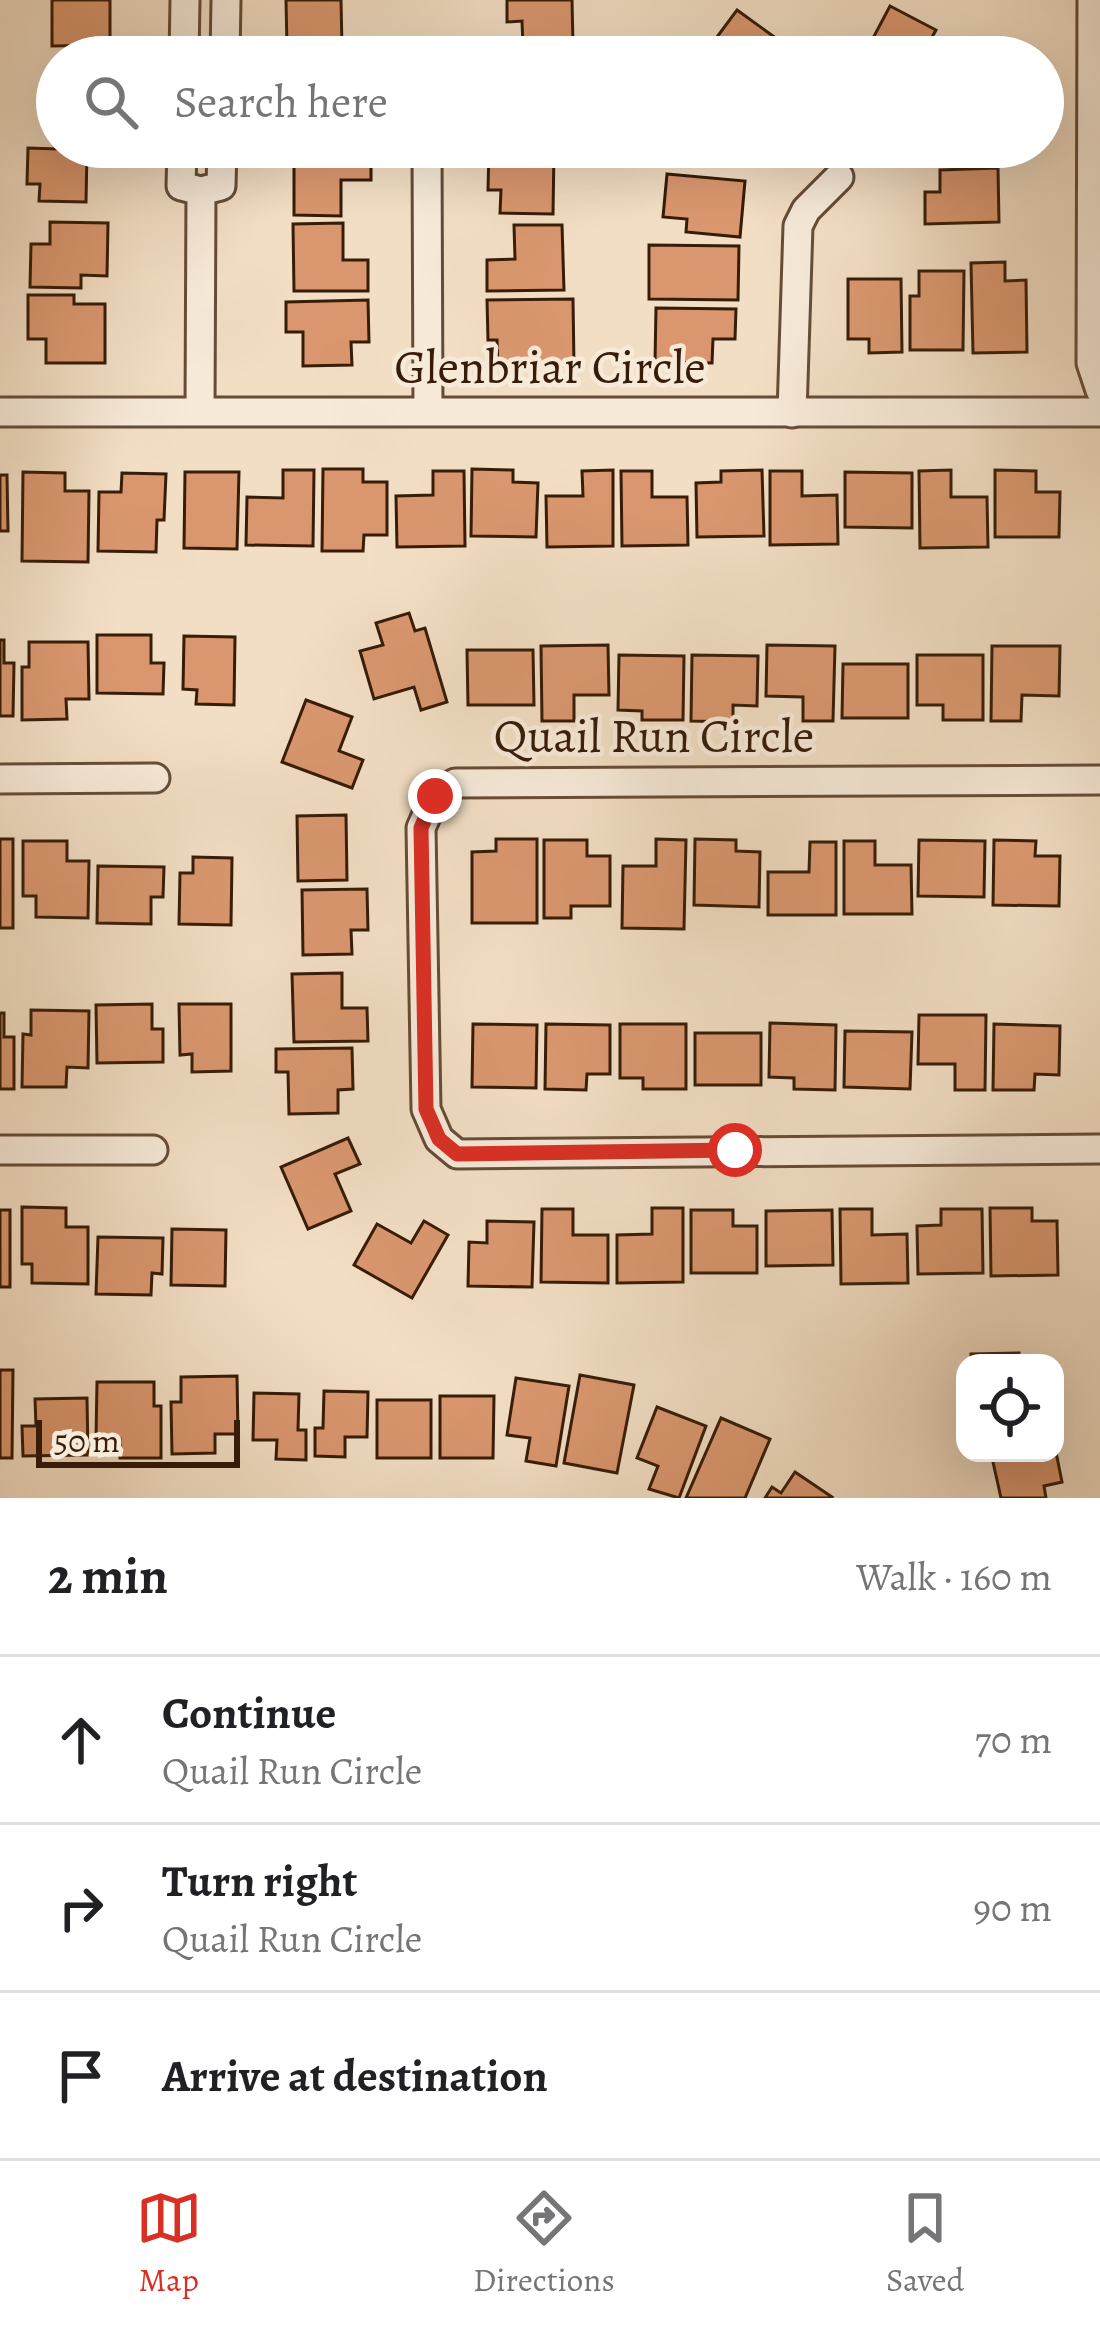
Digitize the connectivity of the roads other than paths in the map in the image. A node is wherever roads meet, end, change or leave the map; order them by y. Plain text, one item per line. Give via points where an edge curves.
1 (184, 0) edge
2 (226, 0) edge
3 (1092, 0) edge
4 (184, 36) edge
5 (225, 36) edge
6 (192, 168) edge
7 (211, 168) edge
8 (427, 168) edge
9 (839, 177) dead end
10 (201, 188) junction
11 (1100, 390) edge
12 (200, 411) junction
13 (428, 411) junction
14 (0, 412) edge
15 (1100, 412) edge
16 (792, 413) junction
17 (155, 778) dead end
18 (0, 779) edge
19 (1100, 780) edge
20 (1100, 1149) edge
21 (0, 1150) edge
22 (153, 1150) dead end

1 - 4 street
2 - 5 street
3 - 11 street via 1091,363
6 - 10 street
7 - 10 street
8 - 13 street
9 - 16 street via 798,226
10 - 12 street
12 - 13 street, Glenbriar Circle
12 - 14 street, Glenbriar Circle
13 - 16 street, Glenbriar Circle
15 - 16 street, Glenbriar Circle
17 - 18 street
19 - 20 street, Quail Run Circle via 455,783 435,796 421,828 426,1109 439,1139 457,1154
21 - 22 street

